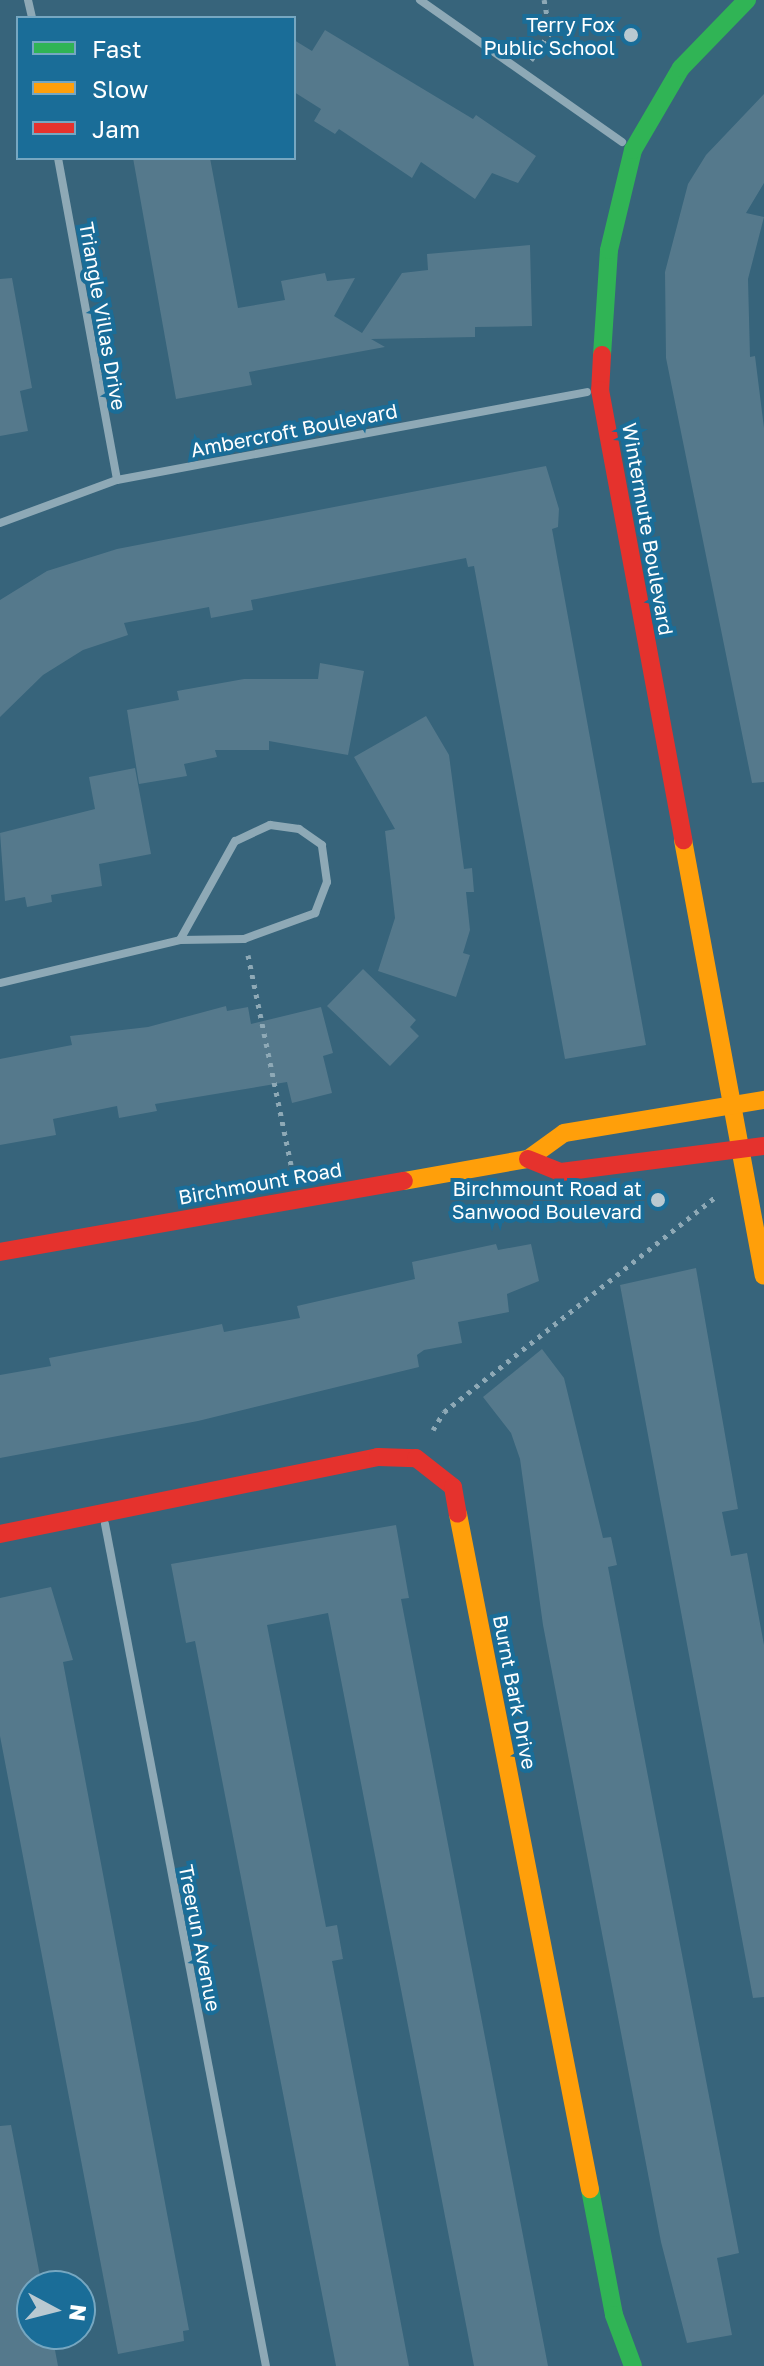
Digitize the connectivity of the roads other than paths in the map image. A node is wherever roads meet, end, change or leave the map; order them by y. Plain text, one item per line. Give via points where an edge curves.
1 (420, 0) edge
2 (747, 0) edge
3 (633, 150) junction
4 (58, 160) edge
5 (600, 390) junction
6 (117, 480) junction
7 (0, 523) edge
8 (180, 940) junction
9 (0, 983) edge
10 (764, 1100) edge
11 (731, 1103) junction
12 (764, 1146) edge
13 (740, 1149) junction
14 (528, 1159) junction
15 (0, 1252) edge
16 (764, 1276) edge
17 (103, 1515) junction
18 (0, 1534) edge
19 (266, 2366) edge
20 (633, 2366) edge

1 - 3 street
2 - 3 street, Wintermute Boulevard via 681,68
3 - 5 street, Wintermute Boulevard via 609,250
4 - 6 street, Triangle Villas Drive
5 - 6 street, Ambercroft Boulevard
5 - 11 street, Wintermute Boulevard
6 - 7 street, Ambercroft Boulevard
8 - 8 street via 244,939 315,913 327,882 322,845 299,829 270,825 235,841
8 - 9 street
10 - 11 street, Birchmount Road
11 - 13 street, Wintermute Boulevard
11 - 14 street, Birchmount Road via 564,1133
12 - 13 street, Birchmount Road
13 - 14 street, Birchmount Road via 561,1172
13 - 16 street, Wintermute Boulevard
14 - 15 street, Birchmount Road
17 - 18 street
17 - 19 street, Treerun Avenue
17 - 20 street, Burnt Bark Drive via 378,1457 416,1458 445,1477 461,1507 608,2284

